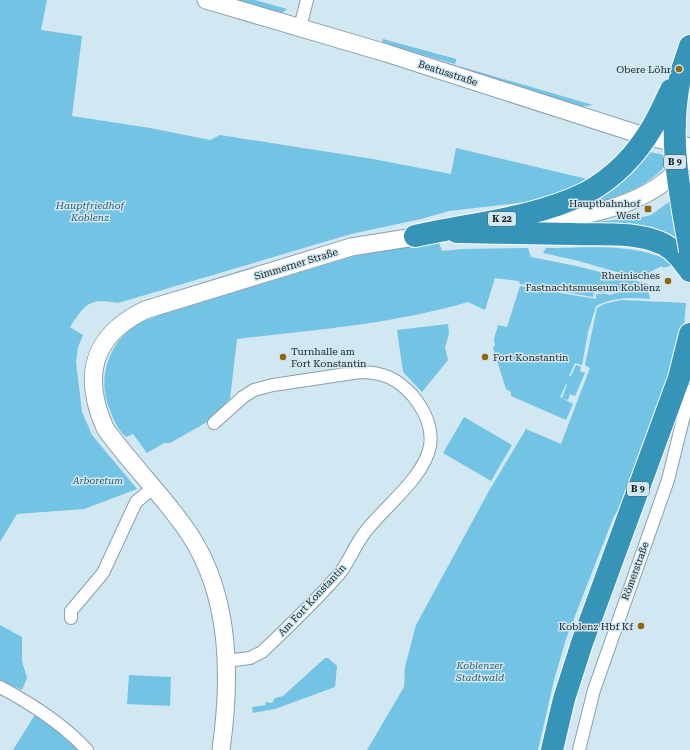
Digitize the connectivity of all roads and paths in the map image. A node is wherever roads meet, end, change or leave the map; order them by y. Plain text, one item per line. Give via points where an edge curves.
1 (206, 0) edge
2 (307, 0) edge
3 (300, 27) junction
4 (690, 46) edge
5 (681, 73) junction
6 (690, 94) edge
7 (670, 143) junction
8 (690, 147) edge
9 (690, 156) edge
10 (690, 176) edge
11 (661, 184) junction
12 (457, 232) junction
13 (415, 236) junction
14 (690, 251) edge
15 (690, 271) edge
16 (690, 334) edge
17 (690, 387) edge
18 (690, 391) edge
19 (214, 422) dead end
20 (153, 488) junction
21 (71, 618) dead end
22 (589, 645) junction
23 (226, 661) junction
24 (0, 688) edge
25 (87, 750) edge
26 (221, 750) edge
27 (552, 750) edge
28 (566, 750) edge
29 (579, 750) edge

1 - 3 street, Beatusstraße
2 - 3 street
3 - 7 street, Beatusstraße
4 - 5 highway, B 9
5 - 13 highway, K 22, bridge via 654,126 634,155 621,169 586,193 528,214
5 - 14 highway, B 9, bridge via 675,102 673,137
6 - 10 highway, B 9 via 686,139
7 - 8 street, Beatusstraße
7 - 11 street via 671,164
9 - 11 street, Simmerner Straße via 679,170
11 - 12 street, Simmerner Straße / K 22 via 608,210 570,218
12 - 13 street, Simmerner Straße / K 22
12 - 15 highway via 643,238 663,244 679,255
13 - 20 street, Simmerner Straße / K 22 via 351,247 166,303 128,318 114,330 96,361 92,390 96,408 105,428
16 - 22 highway, B 9 via 679,378
17 - 22 highway, B 9
18 - 29 street, Römerstraße via 668,480 594,690
19 - 23 street, Am Fort Konstantin via 254,390 273,385 374,372 387,375 408,391 426,417 431,435 426,457 420,467 362,535 339,574 262,652 250,658
20 - 21 street via 136,502 103,573 71,611
20 - 23 street, Simmerner Straße / K 22 via 191,536 203,560 213,585 222,621
22 - 27 highway, B 9 via 564,699
22 - 28 highway, B 9
23 - 26 street, Simmerner Straße / K 22 via 228,682
24 - 25 street via 19,697 55,721

